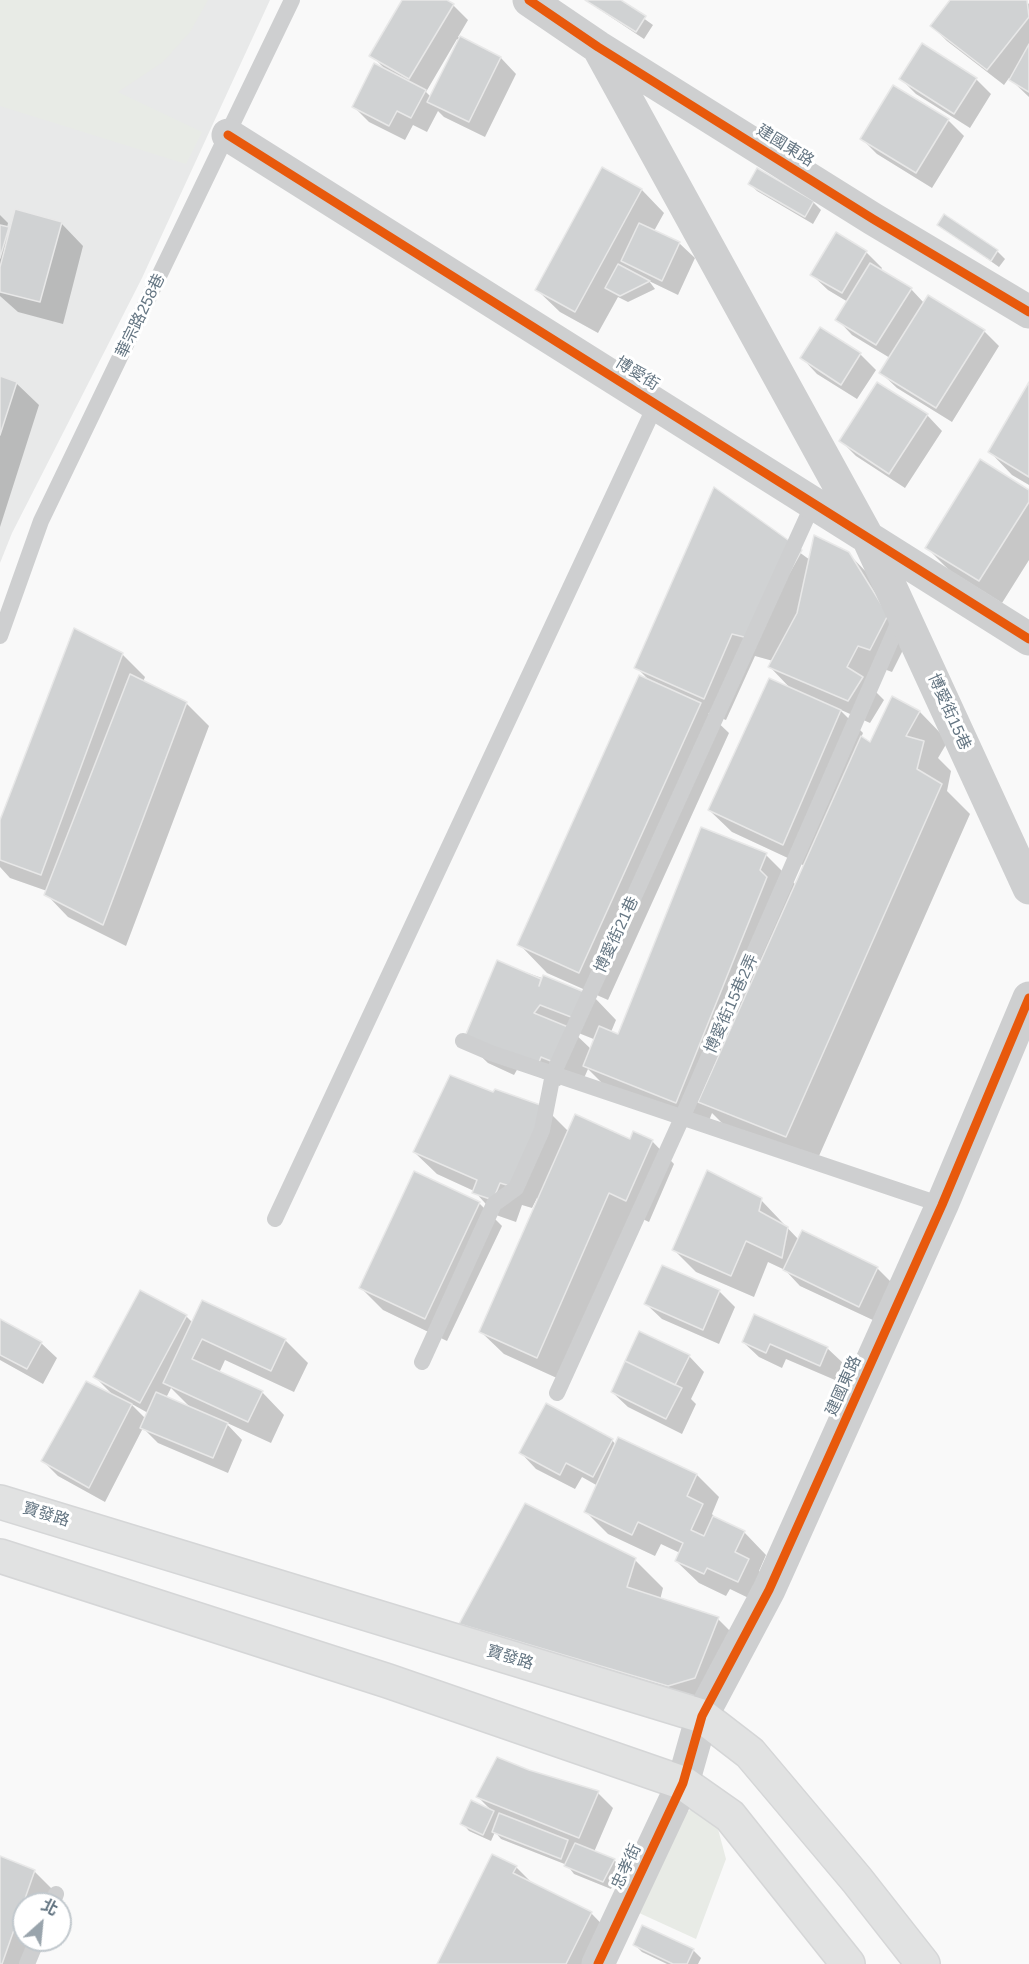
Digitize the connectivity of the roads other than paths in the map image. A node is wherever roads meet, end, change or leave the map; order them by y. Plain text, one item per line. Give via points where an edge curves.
1 (292, 0) edge
2 (529, 0) edge
3 (598, 47) junction
4 (228, 135) junction
5 (1029, 312) edge
6 (656, 404) junction
7 (813, 504) junction
8 (868, 538) junction
9 (903, 613) junction
10 (0, 636) edge
11 (1029, 639) edge
12 (1029, 888) edge
13 (1029, 998) edge
14 (463, 1041) dead end
15 (553, 1074) junction
16 (682, 1118) junction
17 (942, 1205) junction
18 (276, 1219) dead end
19 (422, 1362) dead end
20 (557, 1393) dead end
21 (0, 1502) edge
22 (0, 1556) edge
23 (702, 1716) junction
24 (683, 1783) junction
25 (842, 1961) edge
26 (598, 1964) edge
27 (923, 1964) edge

1 - 4 lane, 華宗路258巷
2 - 3 street, 建國東路
3 - 5 street, 建國東路
3 - 8 street, 建國東路
4 - 6 street, 博愛街
4 - 10 lane, 華宗路258巷 via 40,521
6 - 7 street, 博愛街
6 - 18 lane
7 - 8 street, 博愛街
7 - 15 lane, 博愛街21巷
8 - 9 street, 博愛街15巷
8 - 11 street, 博愛街
9 - 12 street, 博愛街15巷
9 - 16 lane, 博愛街15巷2弄
13 - 17 street, 建國東路
14 - 15 lane
15 - 16 lane
15 - 19 lane, 博愛街21巷 via 542,1130 516,1188 494,1204
16 - 17 lane
16 - 20 lane, 博愛街15巷2弄
17 - 23 street, 建國東路 via 769,1590
21 - 23 main road, 寶發路
22 - 24 main road via 388,1681
23 - 24 street, 建國東路
23 - 27 main road, 寶發路 via 750,1754
24 - 25 main road via 730,1816
24 - 26 street, 忠孝街

